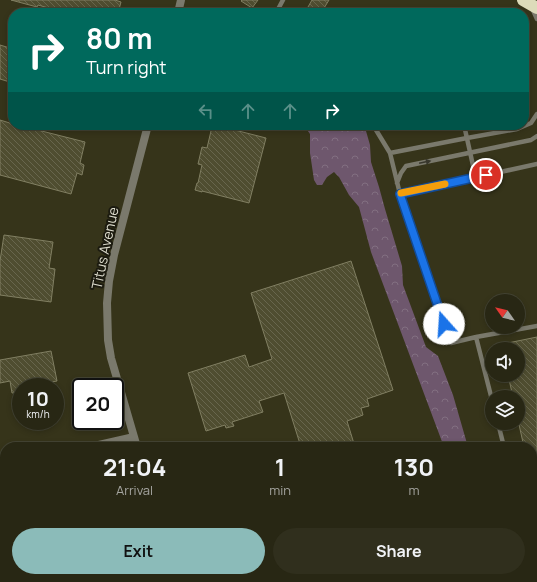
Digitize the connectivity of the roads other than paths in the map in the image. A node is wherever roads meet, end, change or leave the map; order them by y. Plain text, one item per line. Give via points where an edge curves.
1 (532, 5) edge
2 (537, 19) edge
3 (537, 114) edge
4 (529, 124) edge
5 (147, 130) edge
6 (376, 130) edge
7 (465, 130) edge
8 (511, 130) edge
9 (537, 136) edge
10 (467, 138) junction
11 (390, 153) junction
12 (471, 153) junction
13 (537, 164) edge
14 (475, 177) junction
15 (398, 183) junction
16 (478, 188) dead end
17 (400, 194) junction
18 (537, 326) edge
19 (476, 337) junction
20 (489, 390) edge
21 (500, 430) edge
22 (134, 437) junction
23 (112, 442) edge
24 (136, 442) edge
25 (503, 442) edge

1 - 2 lane
3 - 4 lane
5 - 22 street, Titus Avenue via 114,255 107,303 110,358
6 - 11 lane
7 - 10 lane
8 - 10 lane
9 - 12 lane via 531,140
10 - 11 lane
10 - 12 lane
11 - 15 lane
12 - 14 lane
15 -> 12 lane via 406,166
13 - 14 lane
14 - 16 lane
14 - 17 lane
15 - 17 lane
17 - 19 lane via 451,343
18 - 19 lane
19 - 20 lane
21 - 25 lane
22 - 23 street
22 - 24 street, Titus Avenue

